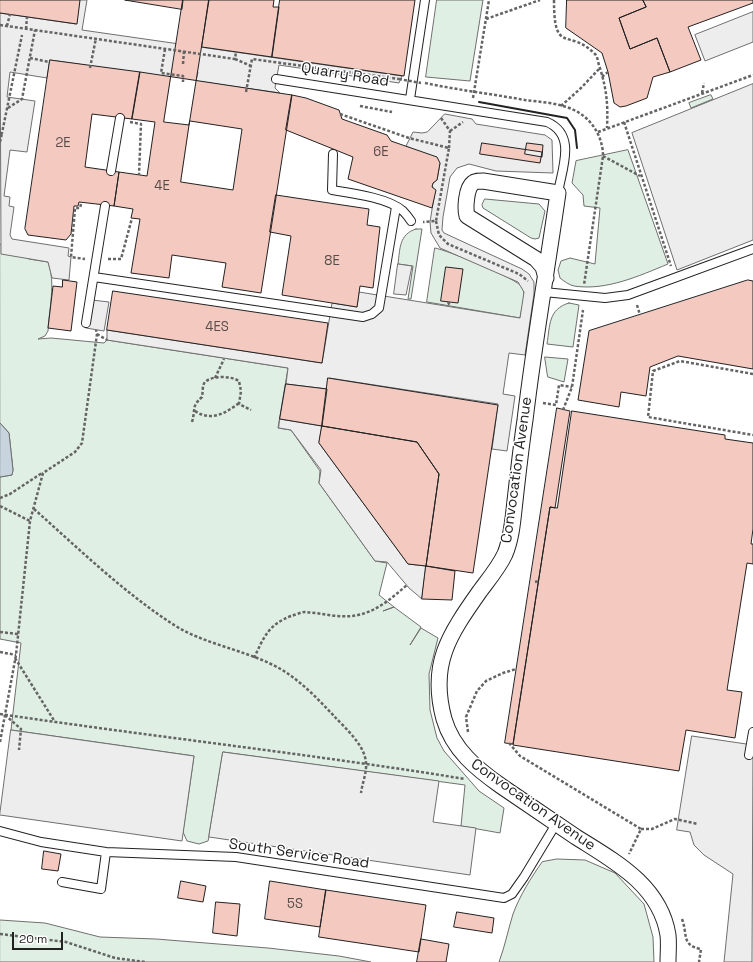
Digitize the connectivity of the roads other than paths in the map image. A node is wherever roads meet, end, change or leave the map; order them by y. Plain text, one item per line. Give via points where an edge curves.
1 (425, 0) edge
2 (276, 79) dead end
3 (410, 99) junction
4 (120, 119) road end
5 (333, 154) dead end
6 (111, 172) dead end
7 (558, 193) junction
8 (105, 206) dead end
9 (396, 207) junction
10 (411, 221) dead end
11 (753, 250) edge
12 (94, 277) junction
13 (545, 285) junction
14 (86, 323) dead end
15 (753, 732) edge
16 (749, 755) dead end
17 (556, 824) junction
18 (0, 831) edge
19 (106, 852) junction
20 (62, 882) dead end
21 (668, 962) edge

1 - 3 lane
2 - 3 lane, Quarry Road
3 - 7 lane, Quarry Road via 547,122 557,126 564,135 565,144
4 - 6 lane
5 - 9 lane via 332,190 369,196
7 - 13 street, Convocation Avenue
7 - 13 street via 477,181 470,186 465,206 468,216 472,219 536,259 543,267
8 - 12 lane
9 - 10 lane
9 - 12 lane via 379,308 363,317
11 - 13 lane via 618,297 605,298
12 - 14 lane
13 - 17 street, Convocation Avenue via 527,400 511,531 505,553 453,632 443,654 438,676 445,722 467,760
15 - 16 lane
17 - 19 lane, South Service Road via 512,894 504,898 236,857
17 - 21 street, Convocation Avenue via 623,867 640,881 663,917 668,935
18 - 19 lane, South Service Road via 41,842
19 - 20 lane via 101,889

